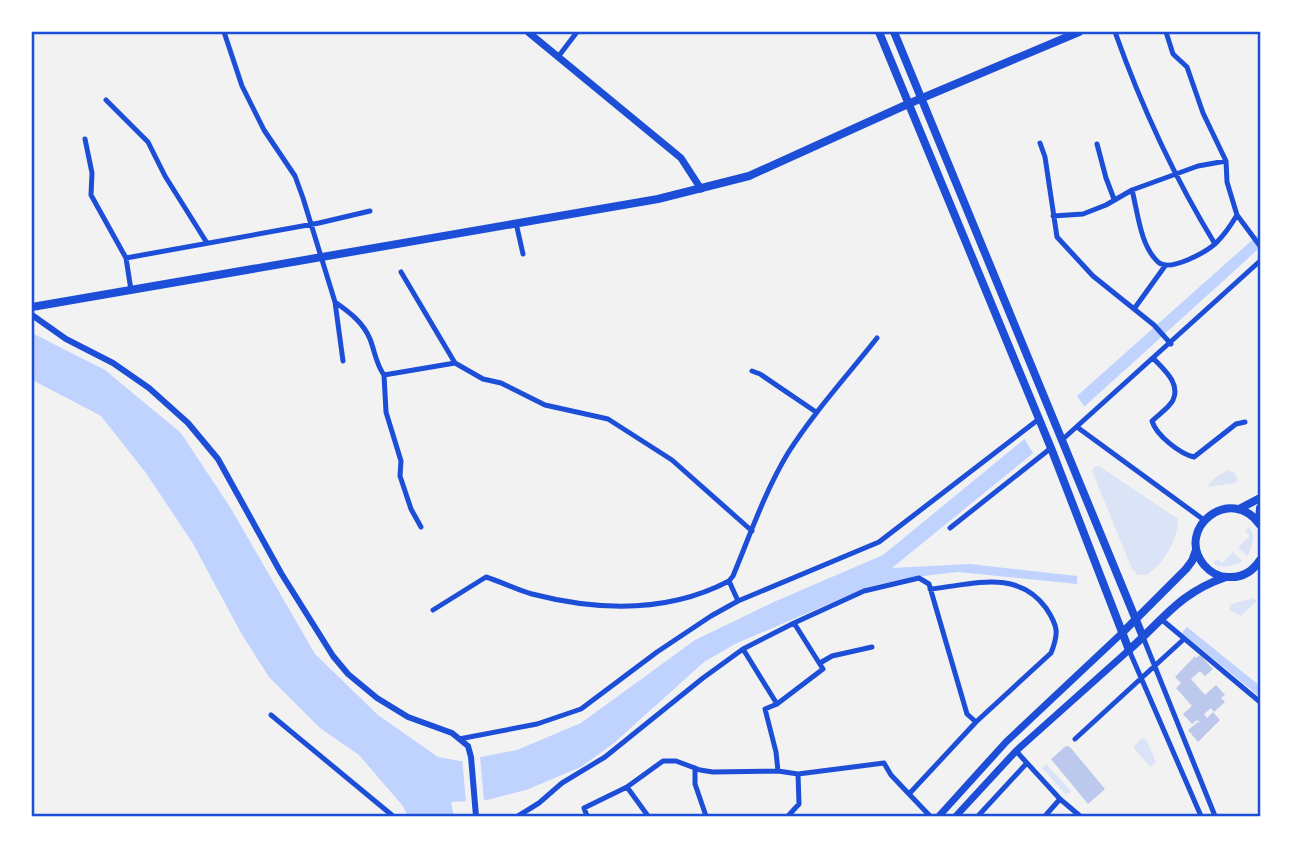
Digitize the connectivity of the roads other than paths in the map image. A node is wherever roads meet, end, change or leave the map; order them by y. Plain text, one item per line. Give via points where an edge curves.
1 (224, 32) edge
2 (528, 32) edge
3 (578, 32) edge
4 (879, 32) edge
5 (894, 32) edge
6 (1079, 32) edge
7 (1115, 32) edge
8 (1166, 32) edge
9 (558, 57) junction
10 (921, 99) junction
11 (106, 100) dead end
12 (908, 104) junction
13 (85, 139) dead end
14 (1040, 143) dead end
15 (1097, 144) dead end
16 (1226, 161) junction
17 (1175, 175) junction
18 (701, 189) junction
19 (1132, 190) junction
20 (1114, 199) junction
21 (370, 211) dead end
22 (1237, 215) junction
23 (1053, 216) junction
24 (312, 223) junction
25 (516, 223) junction
26 (207, 243) junction
27 (1215, 244) junction
28 (1261, 246) edge
29 (523, 254) dead end
30 (320, 257) junction
31 (127, 258) junction
32 (1261, 261) edge
33 (1165, 266) junction
34 (401, 272) dead end
35 (131, 290) junction
36 (335, 302) junction
37 (32, 307) edge
38 (1134, 309) junction
39 (32, 314) edge
40 (877, 338) dead end
41 (1171, 344) junction
42 (1154, 359) junction
43 (343, 361) dead end
44 (455, 363) junction
45 (752, 372) dead end
46 (384, 376) junction
47 (816, 412) junction
48 (1039, 419) junction
49 (1245, 422) dead end
50 (1077, 427) junction
51 (1063, 439) junction
52 (1051, 448) junction
53 (1261, 498) edge
54 (1261, 508) edge
55 (1238, 509) junction
56 (1204, 520) junction
57 (1260, 524) edge
58 (421, 527) dead end
59 (950, 528) dead end
60 (752, 531) junction
61 (1196, 548) junction
62 (1259, 565) edge
63 (1226, 577) junction
64 (729, 580) junction
65 (930, 589) junction
66 (738, 601) junction
67 (433, 610) dead end
68 (1135, 619) junction
69 (1160, 619) junction
70 (794, 623) junction
71 (1122, 633) junction
72 (1143, 637) junction
73 (1184, 639) junction
74 (872, 647) dead end
75 (743, 649) junction
76 (1129, 650) junction
77 (820, 663) junction
78 (1155, 666) junction
79 (1142, 678) junction
80 (1261, 702) edge
81 (777, 704) junction
82 (271, 715) dead end
83 (976, 722) junction
84 (458, 739) junction
85 (1075, 739) dead end
86 (1016, 751) junction
87 (1027, 764) junction
88 (695, 768) junction
89 (778, 771) junction
90 (798, 774) junction
91 (627, 787) junction
92 (909, 793) junction
93 (1060, 799) junction
94 (393, 817) edge
95 (476, 817) edge
96 (518, 817) edge
97 (587, 817) edge
98 (648, 817) edge
99 (706, 817) edge
100 (788, 817) edge
101 (930, 817) edge
102 (939, 817) edge
103 (956, 817) edge
104 (978, 817) edge
105 (1045, 817) edge
106 (1080, 817) edge
107 (1201, 817) edge
108 (1215, 817) edge

1 - 24 street via 242,86 295,176
2 - 9 main road
3 - 9 street
4 - 12 main road
5 - 10 main road
6 - 10 main road
7 - 17 street
8 - 16 street via 1174,54 1187,67
9 - 18 main road via 681,158
10 - 12 main road
10 - 51 main road
11 - 26 street via 148,142
12 - 18 main road via 749,176
12 - 48 main road
13 - 31 street via 91,195
14 - 23 street
15 - 20 street
16 - 17 street
16 - 22 street
17 - 19 street
17 - 27 street
18 - 25 main road
19 - 20 street
19 - 33 street via 1146,244
20 - 23 street via 1083,214
21 - 24 street
22 - 27 street
22 - 28 street
23 - 38 street via 1057,237 1093,276
24 - 26 street
24 - 30 street
25 - 29 street
25 - 30 main road
26 - 31 street
27 - 33 street
30 - 35 main road
30 - 36 street
31 - 35 street
32 - 41 street
33 - 38 street
34 - 44 street
35 - 37 main road
36 - 43 street
36 - 46 street via 355,316 369,336
38 - 41 street
39 - 84 street via 149,388 188,423 218,459 281,573 348,674 408,717
40 - 47 street
41 - 42 street
42 - 49 street via 1172,379 1174,389 1173,400 1152,421 1154,428 1186,455 1194,457
42 - 50 street
44 - 46 street
44 - 60 street via 545,405 608,419 672,460
45 - 47 street
46 - 58 street via 386,412 401,461 400,476
47 - 60 street via 788,454
48 - 52 main road
48 - 66 street via 879,542
50 - 51 street
50 - 56 street
51 - 68 main road
52 - 59 street
52 - 71 main road
53 - 55 main road
54 - 57 main road
55 - 56 main road via 1220,510
55 - 57 main road
56 - 61 main road
60 - 64 street
61 - 63 main road via 1210,570
61 - 68 main road via 1192,561
62 - 63 main road
63 - 69 main road via 1195,590
64 - 66 street
64 - 67 street via 683,598 624,607 571,603 486,578
65 - 70 street via 929,583 919,578 864,591
65 - 83 street via 967,714
65 - 83 street via 1008,582 1039,599 1055,622 1057,639 1051,653
66 - 84 street via 573,713
68 - 71 main road
68 - 72 main road
69 - 72 main road
69 - 73 street
70 - 75 street
70 - 77 street
71 - 76 main road
71 - 102 main road via 1006,742
72 - 76 main road
72 - 78 street
73 - 78 street
73 - 80 street
74 - 77 street
75 - 81 street
75 - 96 street via 605,757
76 - 79 street
76 - 86 main road
77 - 81 street via 823,669
78 - 79 street
78 - 108 street
79 - 85 street
79 - 107 street
81 - 89 street via 765,709
82 - 94 street
83 - 92 street
84 - 95 street via 468,746 471,757
86 - 87 street
86 - 103 main road
87 - 93 street
87 - 104 street
88 - 89 street
88 - 91 street via 663,761
88 - 99 street via 695,784
89 - 90 street
90 - 92 street via 884,763
90 - 100 street via 799,804
91 - 97 street via 584,808
91 - 98 street
92 - 101 street
93 - 105 street
93 - 106 street

